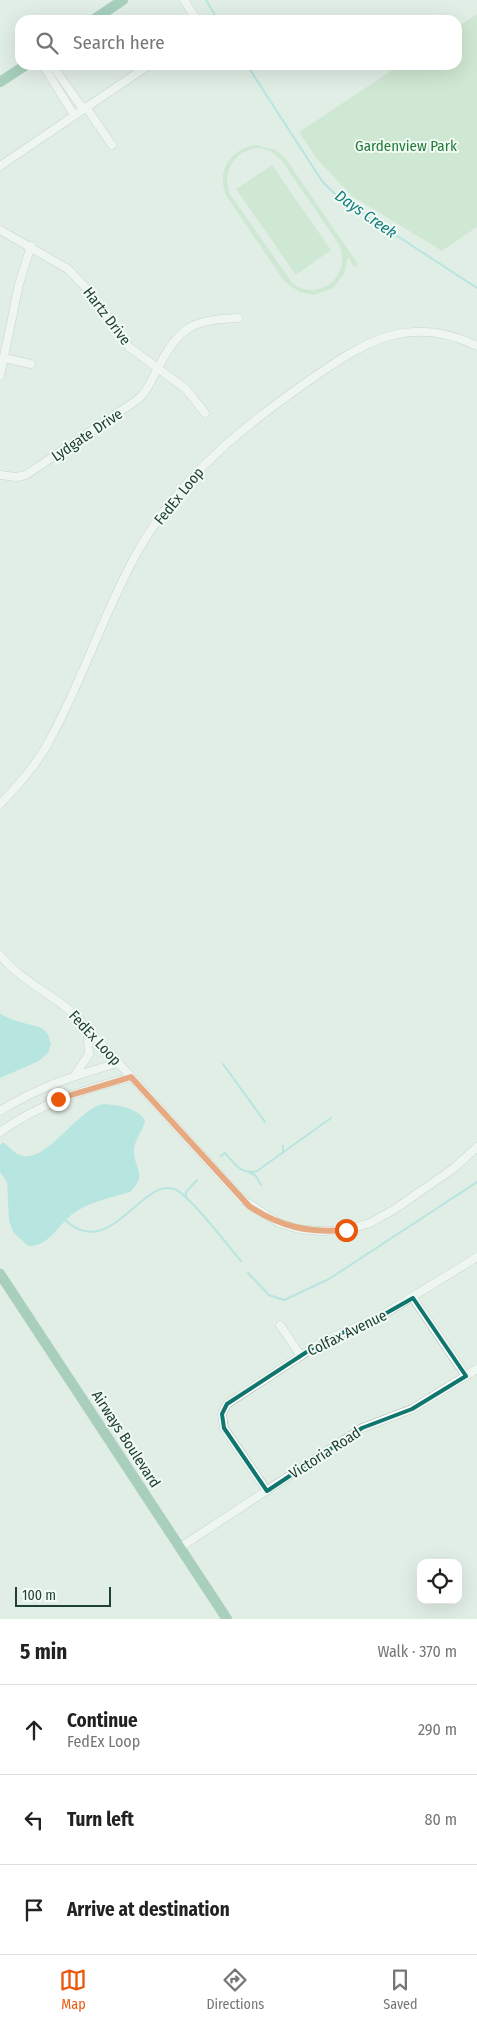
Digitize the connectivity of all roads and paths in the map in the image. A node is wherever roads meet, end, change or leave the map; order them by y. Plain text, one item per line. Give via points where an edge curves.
1 (123, 0) edge
2 (184, 0) edge
3 (100, 15) edge
4 (194, 15) edge
5 (18, 70) edge
6 (46, 70) edge
7 (56, 70) edge
8 (142, 70) edge
9 (0, 82) edge
10 (85, 108) junction
11 (74, 115) junction
12 (112, 145) dead end
13 (0, 166) edge
14 (0, 230) edge
15 (31, 246) junction
16 (238, 318) dead end
17 (477, 346) edge
18 (4, 358) junction
19 (31, 364) dead end
20 (157, 368) junction
21 (0, 376) edge
22 (205, 412) dead end
23 (0, 475) edge
24 (0, 804) edge
25 (0, 955) edge
26 (87, 1028) junction
27 (118, 1063) junction
28 (75, 1076) junction
29 (131, 1077) junction
30 (9, 1105) junction
31 (0, 1111) edge
32 (18, 1119) junction
33 (0, 1132) edge
34 (477, 1147) edge
35 (477, 1257) edge
36 (0, 1274) edge
37 (413, 1298) junction
38 (280, 1325) dead end
39 (301, 1356) junction
40 (477, 1369) edge
41 (466, 1376) junction
42 (267, 1491) junction
43 (179, 1548) junction
44 (227, 1619) edge

1 - 3 main road
2 - 4 street
5 - 9 main road
6 - 11 street
7 - 10 street
8 - 10 street
10 - 11 street
10 - 12 street
11 - 13 street
14 - 15 street, Hartz Drive
15 - 18 street via 19,284
15 - 20 street, Hartz Drive via 75,274 123,340
16 - 20 street, Lydgate Drive via 208,319 191,326 175,341
17 - 24 street, FedEx Loop via 455,336 424,331 374,340 341,358 266,410 221,447 171,503 147,536 113,599 47,745 30,771
18 - 19 street
18 - 21 street
20 - 22 street, Hartz Drive via 186,389
20 - 23 street, Lydgate Drive via 142,396 97,428 26,475
25 - 26 street, FedEx Loop
26 - 27 street, FedEx Loop
26 - 28 street via 89,1054
27 - 28 street
27 - 29 street, FedEx Loop
28 - 30 street
29 - 32 street via 58,1099
29 - 34 street, FedEx Loop via 243,1200 268,1218 299,1229 346,1230 370,1223 454,1168
30 - 31 street
30 - 32 street
32 - 33 street
35 - 37 street, Colfax Avenue
36 - 43 main road, Airways Boulevard
37 - 39 street, Colfax Avenue via 376,1320 326,1340
37 - 41 street
38 - 39 street
39 - 42 street, Colfax Avenue via 227,1404 222,1414 224,1428
40 - 41 street, Victoria Road
41 - 42 street, Victoria Road via 412,1409 362,1428
42 - 43 street, Victoria Road
43 - 44 main road, Airways Boulevard

